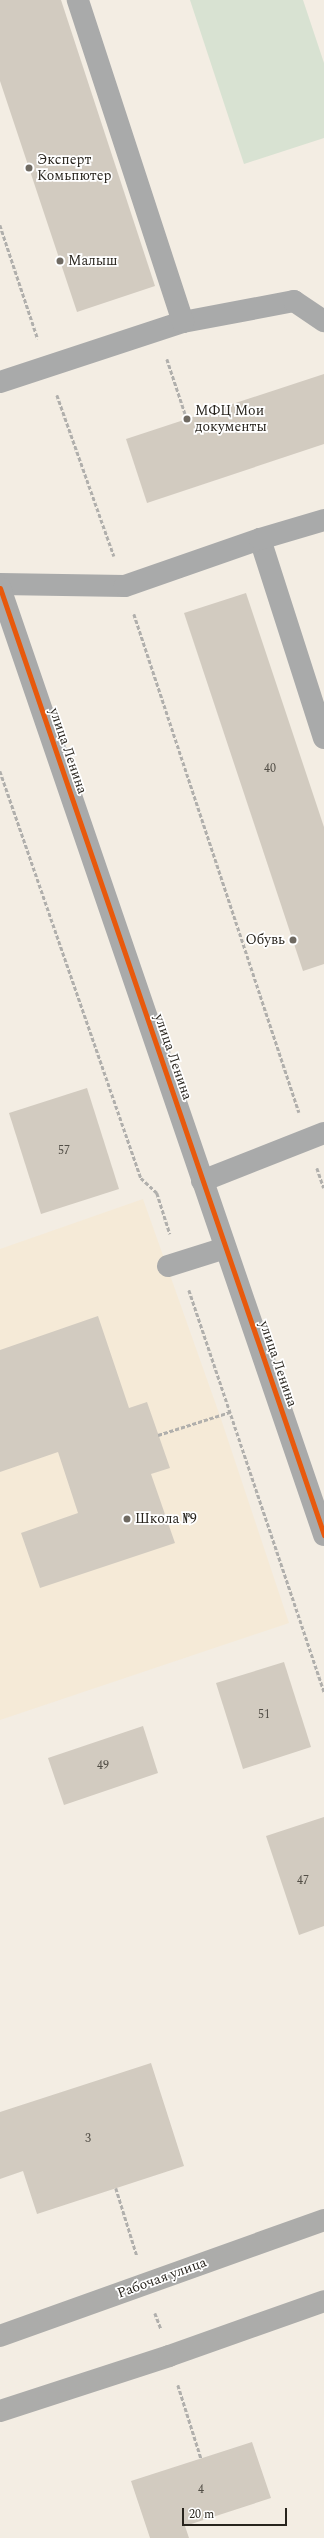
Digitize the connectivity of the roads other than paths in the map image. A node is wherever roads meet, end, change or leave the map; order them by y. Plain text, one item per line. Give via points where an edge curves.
1 (78, 0) edge
2 (324, 321) edge
3 (183, 322) junction
4 (0, 382) edge
5 (324, 520) edge
6 (260, 539) junction
7 (0, 584) edge
8 (0, 588) edge
9 (324, 738) edge
10 (316, 1136) edge
11 (202, 1181) junction
12 (225, 1248) junction
13 (174, 1265) road end
14 (324, 1535) edge
15 (324, 2220) edge
16 (324, 2301) edge
17 (0, 2336) edge
18 (0, 2411) edge

1 - 3 street
2 - 3 street via 294,301
3 - 4 street
5 - 6 street
6 - 7 street via 125,586
6 - 9 street
8 - 11 street, улица Ленина
10 - 11 street
11 - 12 street, улица Ленина
12 - 13 street
12 - 14 street, улица Ленина
15 - 17 main road, Рабочая улица
16 - 18 main road via 169,2356

